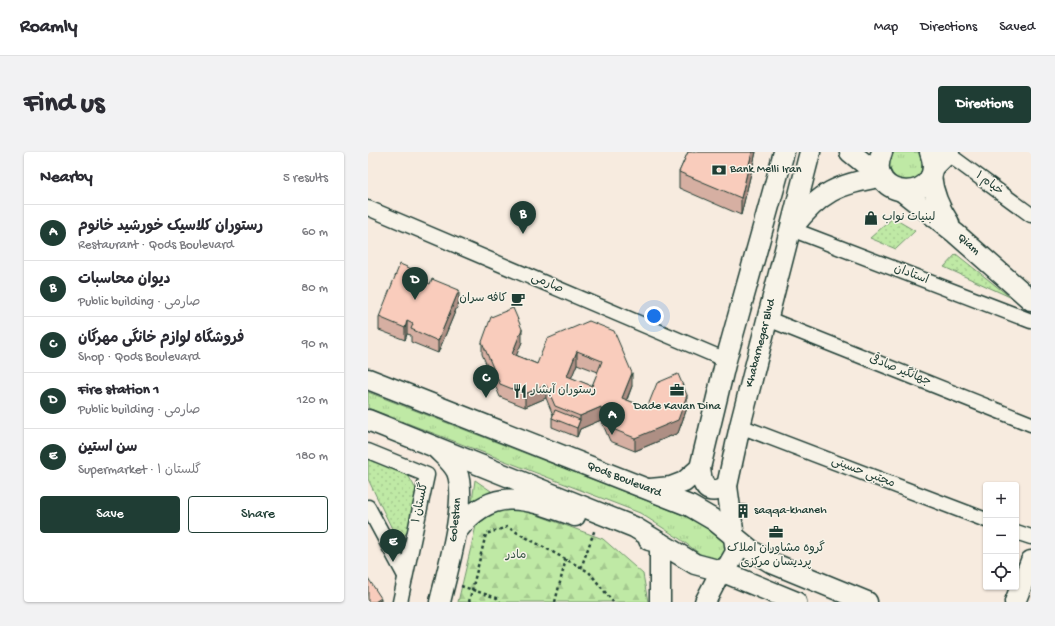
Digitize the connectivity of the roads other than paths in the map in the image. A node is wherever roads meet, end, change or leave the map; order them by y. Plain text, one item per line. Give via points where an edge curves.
1 (784, 152) edge
2 (810, 152) edge
3 (850, 152) edge
4 (882, 152) edge
5 (938, 160) edge
6 (778, 173) junction
7 (881, 176) junction
8 (803, 177) junction
9 (903, 192) junction
10 (368, 208) edge
11 (1031, 215) edge
12 (791, 229) junction
13 (955, 233) junction
14 (1031, 300) edge
15 (768, 319) junction
16 (1031, 321) edge
17 (726, 360) junction
18 (368, 379) edge
19 (368, 420) edge
20 (1031, 424) edge
21 (740, 426) junction
22 (433, 445) junction
23 (368, 451) edge
24 (700, 468) junction
25 (727, 486) junction
26 (647, 489) junction
27 (369, 509) edge
28 (983, 519) edge
29 (457, 531) junction
30 (1019, 533) edge
31 (732, 536) junction
32 (1031, 538) edge
33 (660, 543) junction
34 (1031, 561) edge
35 (721, 571) junction
36 (405, 576) junction
37 (400, 602) edge
38 (440, 602) edge
39 (660, 602) edge
40 (705, 602) edge
41 (796, 602) edge
42 (867, 602) edge
43 (1015, 602) edge

1 - 6 street
2 - 8 street, Khabarnegar Blvd
3 - 7 street
4 - 7 street via 878,168
5 - 9 street via 919,188
5 - 11 street, خیام ۱
5 - 13 street via 932,188 939,207
6 - 8 street via 791,166
6 - 17 street
7 - 9 street, Qiam via 894,189
7 - 12 street via 851,182 833,189 805,212
8 - 12 street, Khabarnegar Blvd
9 - 13 street, Qiam
10 - 17 street, صارمی
12 - 15 street, Khabarnegar Blvd
12 - 16 street, استادان
13 - 14 street, Qiam
15 - 20 street, جهانگیر صادقی
15 - 21 street, Khabarnegar Blvd
17 - 24 street
18 - 26 street, Qods Boulevard
19 - 22 street
21 - 25 street, Khabarnegar Blvd
21 - 28 street, مجتبی حسینی
22 - 29 street, Golestan via 457,472
22 - 33 street via 634,527
23 - 36 street, گلستان ۱ via 427,475
24 - 25 street via 701,481 706,488 712,491
24 - 26 street via 684,482 671,487
25 - 31 street, Khabarnegar Blvd
26 - 31 street, Qods Boulevard via 690,506 714,520
27 - 36 street
29 - 33 street via 467,517 480,507 493,501 518,499
29 - 38 street, Golestan
30 - 32 street
31 - 35 street, Khabarnegar Blvd via 736,552 728,566
31 - 42 street, Qods Boulevard via 772,563
33 - 35 street via 695,564
33 - 39 street
34 - 43 street
35 - 40 street
35 - 41 street
36 - 37 street, گلستان ۱

